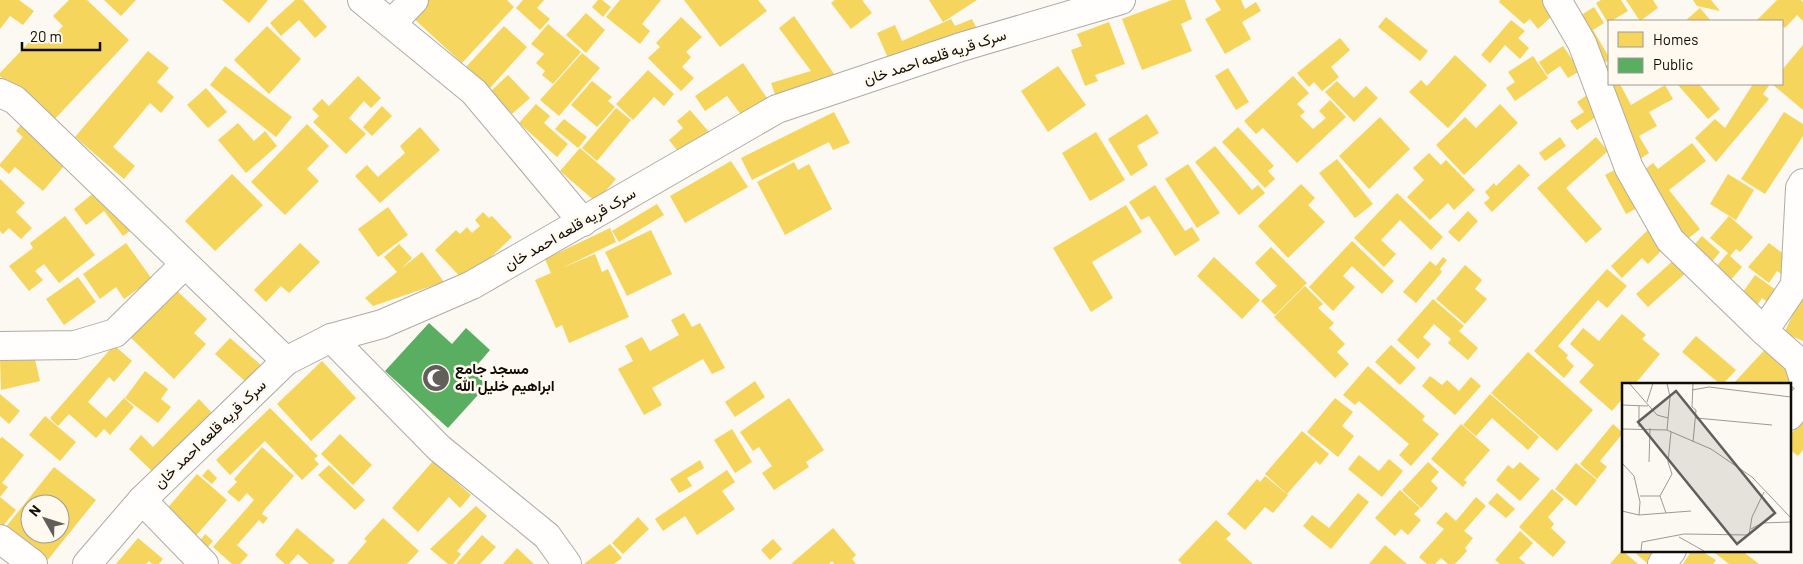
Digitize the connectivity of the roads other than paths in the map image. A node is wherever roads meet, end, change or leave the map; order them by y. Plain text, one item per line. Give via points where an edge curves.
1 (362, 0) edge
2 (414, 0) edge
3 (1120, 0) edge
4 (1557, 0) edge
5 (391, 24) junction
6 (0, 93) edge
7 (1803, 183) edge
8 (583, 222) junction
9 (186, 264) junction
10 (1764, 331) junction
11 (331, 338) junction
12 (0, 346) edge
13 (286, 361) junction
14 (1803, 377) edge
15 (1803, 400) edge
16 (1790, 415) edge
17 (142, 500) junction
18 (0, 539) edge
19 (1671, 552) edge
20 (33, 564) edge
21 (87, 564) edge
22 (204, 564) edge
23 (567, 564) edge
24 (1662, 564) edge

1 - 5 street
2 - 5 street
3 - 8 street, سرک قریه قلعه احمد خان via 961,47 777,109
4 - 10 street via 1582,43 1629,168 1670,240
5 - 8 street via 474,92
6 - 9 street via 15,100
7 - 10 street via 1800,188 1795,285
8 - 11 street, سرک قریه قلعه احمد خان via 472,285 382,324
9 - 12 street via 115,333 75,345
9 - 13 street
10 - 14 street via 1798,361
11 - 13 street, سرک قریه قلعه احمد خان
11 - 23 street via 439,448 547,536
13 - 17 street, سرک قریه قلعه احمد خان
15 - 16 street
17 - 21 street, سرک قریه قلعه احمد خان
17 - 22 street
18 - 20 street
19 - 24 street

